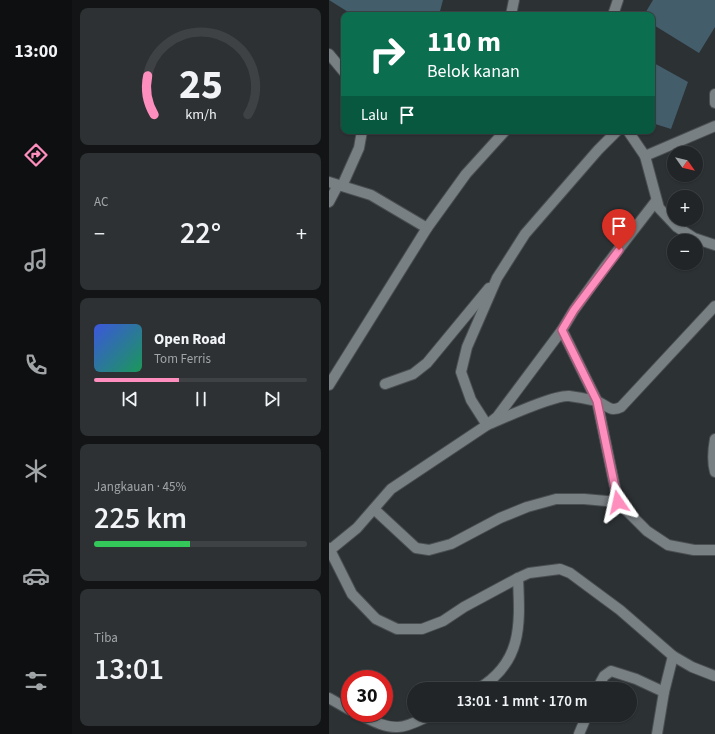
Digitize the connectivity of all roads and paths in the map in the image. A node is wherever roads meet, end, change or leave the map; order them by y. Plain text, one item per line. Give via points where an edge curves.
1 (514, 0) edge
2 (618, 0) edge
3 (512, 12) edge
4 (614, 12) edge
5 (329, 54) edge
6 (341, 68) edge
7 (715, 94) edge
8 (715, 103) edge
9 (715, 126) edge
10 (361, 134) edge
11 (502, 134) edge
12 (614, 134) edge
13 (630, 134) edge
14 (645, 156) junction
15 (336, 185) edge
16 (656, 201) junction
17 (329, 202) edge
18 (427, 228) junction
19 (715, 245) edge
20 (497, 278) junction
21 (715, 306) edge
22 (562, 330) junction
23 (385, 384) dead end
24 (329, 385) edge
25 (597, 401) junction
26 (487, 425) junction
27 (715, 439) edge
28 (715, 472) edge
29 (618, 502) junction
30 (374, 509) junction
31 (330, 549) edge
32 (715, 550) edge
33 (518, 578) junction
34 (673, 656) junction
35 (715, 676) edge
36 (489, 682) edge
37 (601, 682) edge
38 (664, 692) junction
39 (329, 698) edge
40 (341, 705) edge
41 (376, 722) edge
42 (414, 722) edge
43 (584, 722) edge
44 (579, 734) edge
45 (657, 734) edge

1 - 3 street
2 - 4 street
5 - 6 street
7 - 8 street
9 - 14 street
10 - 15 street via 359,148
11 - 18 street via 466,174
12 - 20 street via 525,234
13 - 14 street
14 - 16 street
15 - 17 street
15 - 18 street via 371,196
16 - 19 street via 659,208 677,227 694,238
16 - 22 street
18 - 24 street
20 - 23 street via 427,363 413,374
20 - 26 street via 467,347 461,372 471,400
21 - 25 street via 621,407 612,409
22 - 25 street
22 - 26 street via 497,416
25 - 26 street via 567,396 549,400
25 - 29 street
26 - 30 street via 391,489
27 - 28 street
29 - 30 street via 556,499 527,507 451,544 429,550 416,548
29 - 32 street via 647,531 668,546
30 - 31 street via 357,528
31 - 33 street via 352,594 376,619 397,629 422,629 443,621
33 - 34 street via 560,569 570,573 620,610
33 - 36 street via 519,613 515,646 501,672
34 - 35 street
34 - 38 street
37 - 38 street via 611,671
38 - 45 street
39 - 40 street
41 - 42 street via 398,727
43 - 44 street

